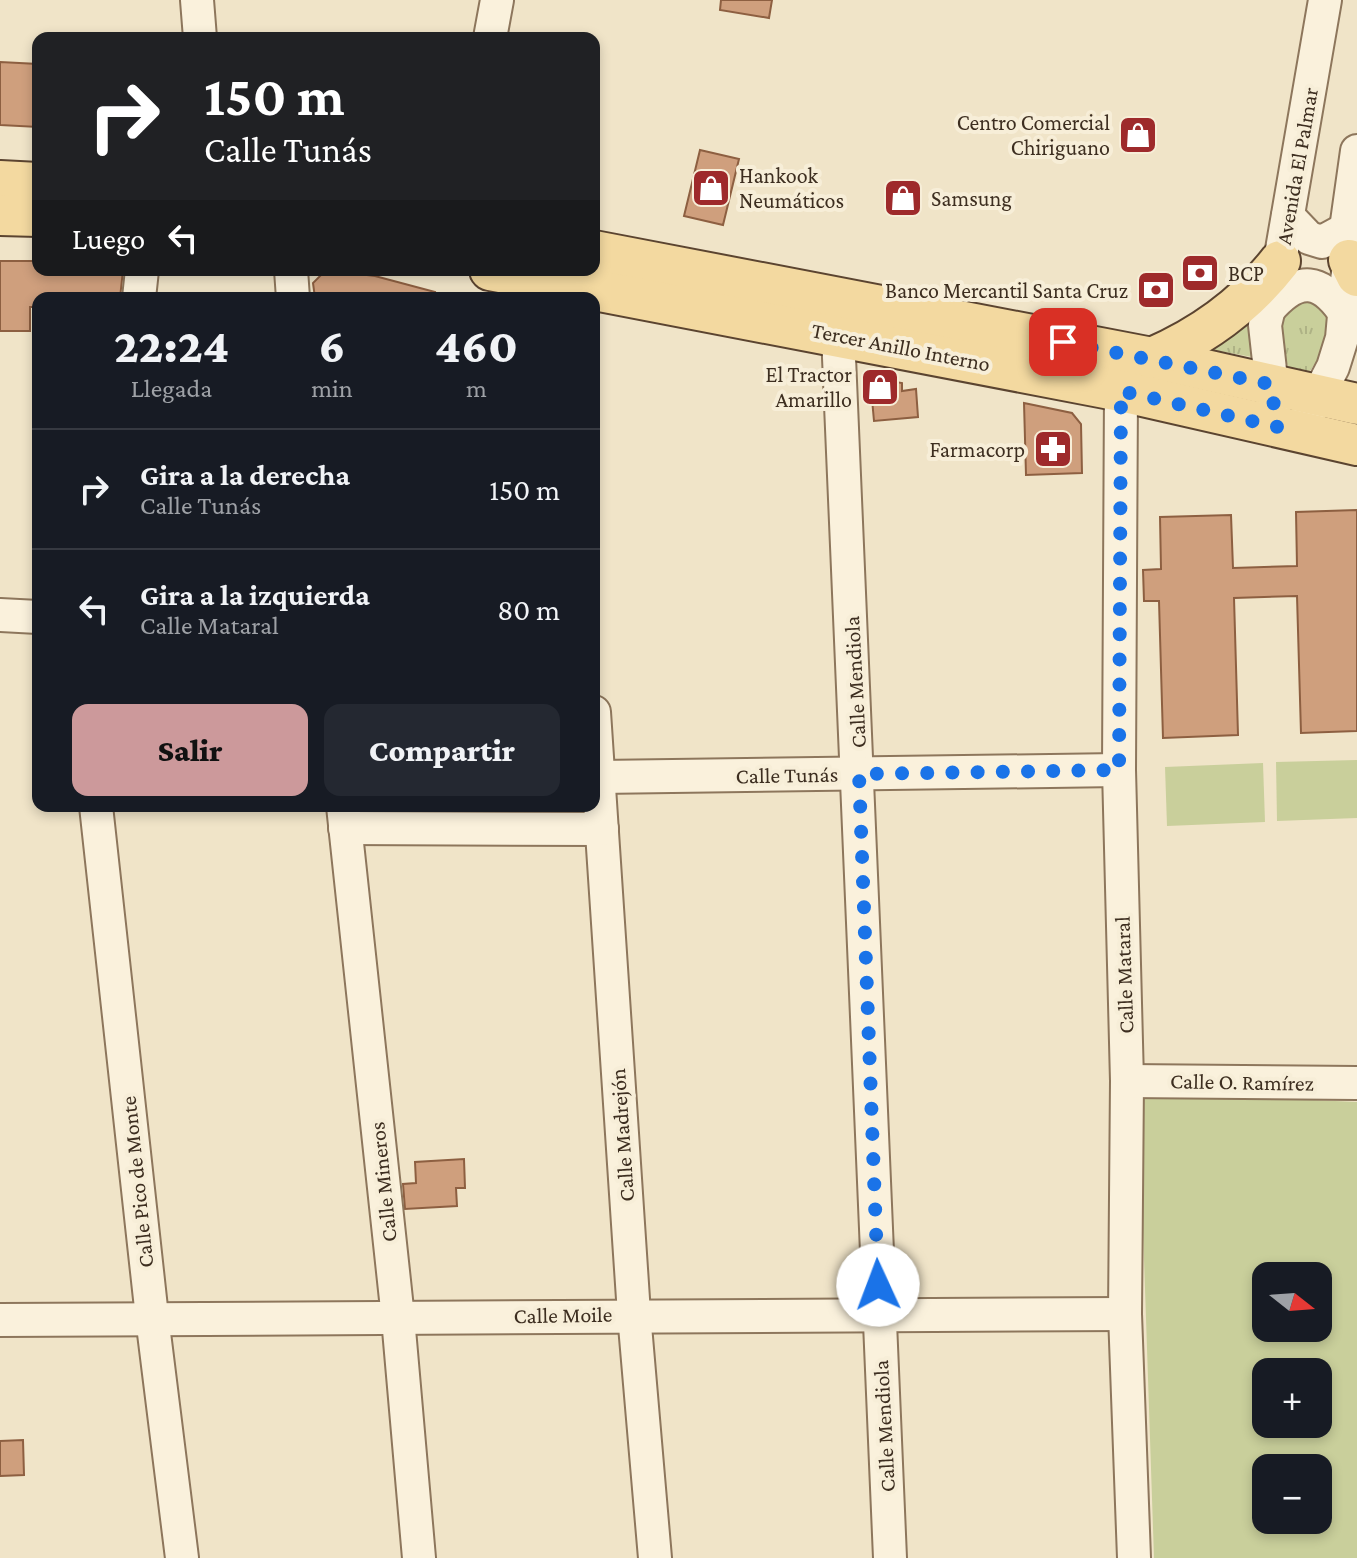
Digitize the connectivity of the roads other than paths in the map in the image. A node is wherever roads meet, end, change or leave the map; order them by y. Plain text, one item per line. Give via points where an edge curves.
1 (197, 0) edge
2 (497, 0) edge
3 (1325, 0) edge
4 (200, 32) edge
5 (491, 32) edge
6 (1357, 151) edge
7 (0, 181) edge
8 (32, 183) edge
9 (0, 215) edge
10 (32, 216) edge
11 (1288, 216) junction
12 (1350, 255) edge
13 (606, 256) edge
14 (1280, 261) junction
15 (534, 276) edge
16 (563, 280) edge
17 (1269, 309) junction
18 (1346, 315) junction
19 (838, 334) junction
20 (1152, 358) junction
21 (1270, 384) junction
22 (1121, 391) junction
23 (1338, 399) edge
24 (1289, 429) junction
25 (1357, 445) edge
26 (0, 615) edge
27 (32, 617) edge
28 (1119, 770) junction
29 (859, 774) junction
30 (600, 777) edge
31 (600, 794) edge
32 (97, 812) edge
33 (344, 817) edge
34 (602, 829) junction
35 (1127, 1081) junction
36 (1357, 1083) edge
37 (634, 1314) junction
38 (1125, 1314) junction
39 (152, 1317) junction
40 (880, 1317) junction
41 (398, 1318) junction
42 (0, 1320) edge
43 (182, 1558) edge
44 (419, 1558) edge
45 (655, 1558) edge
46 (890, 1558) edge
47 (1134, 1558) edge

1 - 4 street
2 - 5 street
3 - 11 street, Avenida El Palmar
6 - 12 street
7 - 8 main road
9 - 10 main road
11 - 12 street via 1309,238
11 - 14 street, Avenida El Palmar
12 - 18 street
13 - 20 main road, Tercer Anillo Interno
14 - 17 street, Avenida El Palmar
14 - 20 main road via 1239,306
15 - 16 main road, Tercer Anillo Interno
16 - 19 main road, Tercer Anillo Interno
17 - 18 street via 1290,290 1315,285 1324,288
17 - 21 street, Avenida El Palmar via 1265,339
18 - 23 street via 1333,367
19 - 22 main road, Tercer Anillo Interno
19 - 29 street, Calle Mendiola
20 - 21 main road, Tercer Anillo Interno
21 - 23 main road, Tercer Anillo Interno
21 - 24 street, Avenida El Palmar
22 - 24 main road, Tercer Anillo Interno
22 - 28 street, Calle Mataral
23 - 24 street
24 - 25 main road, Tercer Anillo Interno
26 - 27 street
28 - 29 street, Calle Tunás
28 - 35 street, Calle Mataral
29 - 30 street, Calle Tunás
29 - 40 street, Calle Mendiola
31 - 34 street, Calle Madrejón
32 - 39 street, Calle Pico de Monte
33 - 34 street
33 - 41 street, Calle Mineros
34 - 37 street, Calle Madrejón
35 - 36 street, Calle O. Ramírez
35 - 38 street, Calle Mataral
37 - 40 street, Calle Moile
37 - 41 street, Calle Moile
37 - 45 street, Calle Madrejón
38 - 40 street, Calle Moile
38 - 47 street, Calle Mataral
39 - 41 street, Calle Moile
39 - 42 street, Calle Moile
39 - 43 street, Calle Pico de Monte
40 - 46 street, Calle Mendiola
41 - 44 street, Calle Mineros

